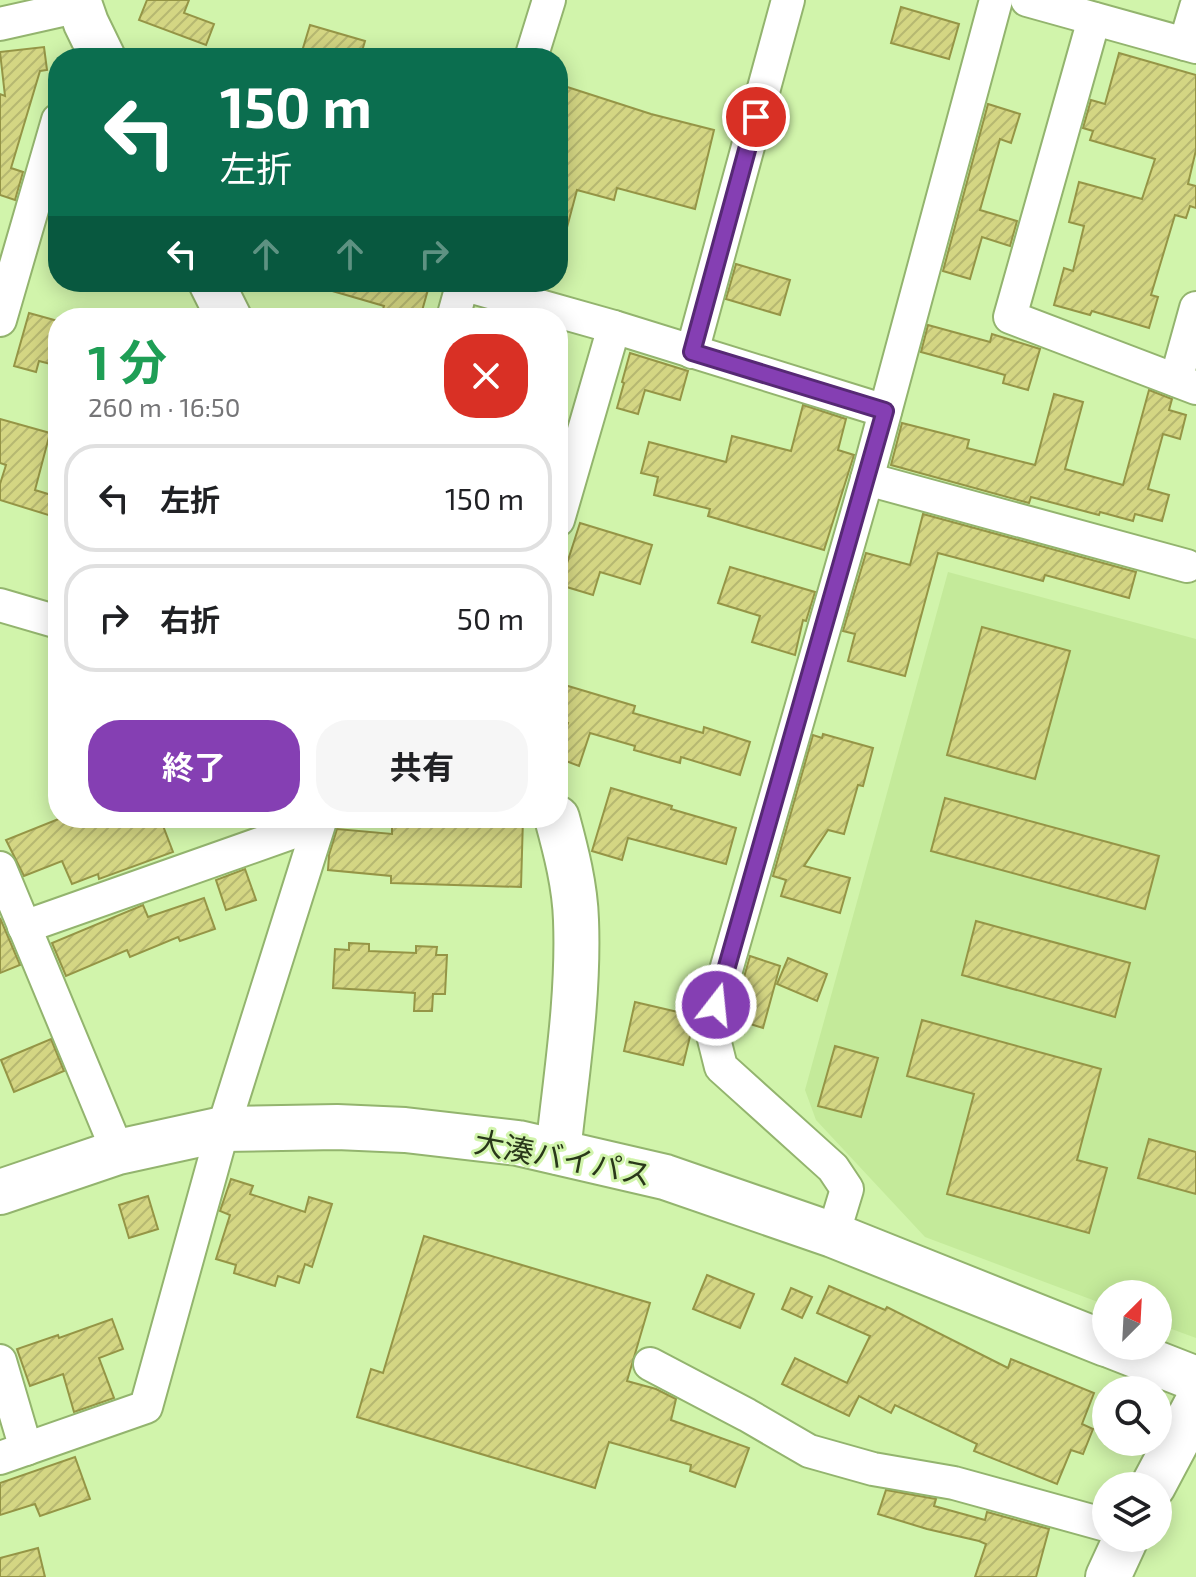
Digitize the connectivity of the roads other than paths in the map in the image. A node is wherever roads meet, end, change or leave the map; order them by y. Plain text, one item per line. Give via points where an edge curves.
1 (549, 0) edge
2 (788, 0) edge
3 (996, 0) edge
4 (1027, 0) edge
5 (1196, 7) edge
6 (1094, 19) junction
7 (0, 24) edge
8 (86, 24) edge
9 (1190, 46) edge
10 (534, 48) edge
11 (48, 154) edge
12 (493, 292) edge
13 (548, 308) edge
14 (1196, 308) edge
15 (568, 314) edge
16 (0, 320) edge
17 (614, 327) junction
18 (692, 352) junction
19 (1186, 384) edge
20 (885, 411) junction
21 (867, 479) junction
22 (568, 486) edge
23 (1187, 566) dead end
24 (0, 605) edge
25 (48, 619) edge
26 (300, 828) edge
27 (318, 828) edge
28 (560, 828) edge
29 (0, 868) edge
30 (24, 927) junction
31 (223, 1129) junction
32 (118, 1152) junction
33 (558, 1152) junction
34 (0, 1192) edge
35 (833, 1235) junction
36 (1092, 1338) edge
37 (1148, 1360) edge
38 (0, 1361) edge
39 (650, 1364) dead end
40 (1196, 1379) edge
41 (1196, 1405) edge
42 (13, 1453) edge
43 (1160, 1472) edge
44 (1092, 1521) edge
45 (1120, 1552) edge
46 (1108, 1577) edge

1 - 10 street
2 - 18 street
3 - 20 street
4 - 6 street
5 - 9 street
6 - 9 street
6 - 19 street via 1010,317
7 - 8 street
11 - 16 street
12 - 13 street
14 - 19 street
15 - 17 street
17 - 18 street
17 - 22 street
18 - 20 street
20 - 21 street
21 - 23 street
21 - 35 street via 716,1005 713,1035 721,1067 833,1168 847,1189
24 - 25 street
26 - 30 street
27 - 31 street
28 - 33 main road via 576,918 575,990
29 - 30 street
30 - 32 street
31 - 32 main road, 大湊バイパス
31 - 33 main road, 大湊バイパス via 405,1130
31 - 42 street via 146,1407
32 - 34 main road, 大湊バイパス
33 - 35 main road, 大湊バイパス via 665,1177
35 - 36 main road, 大湊バイパス
37 - 40 main road
38 - 42 street
39 - 44 street via 809,1451
41 - 43 main road
45 - 46 main road

